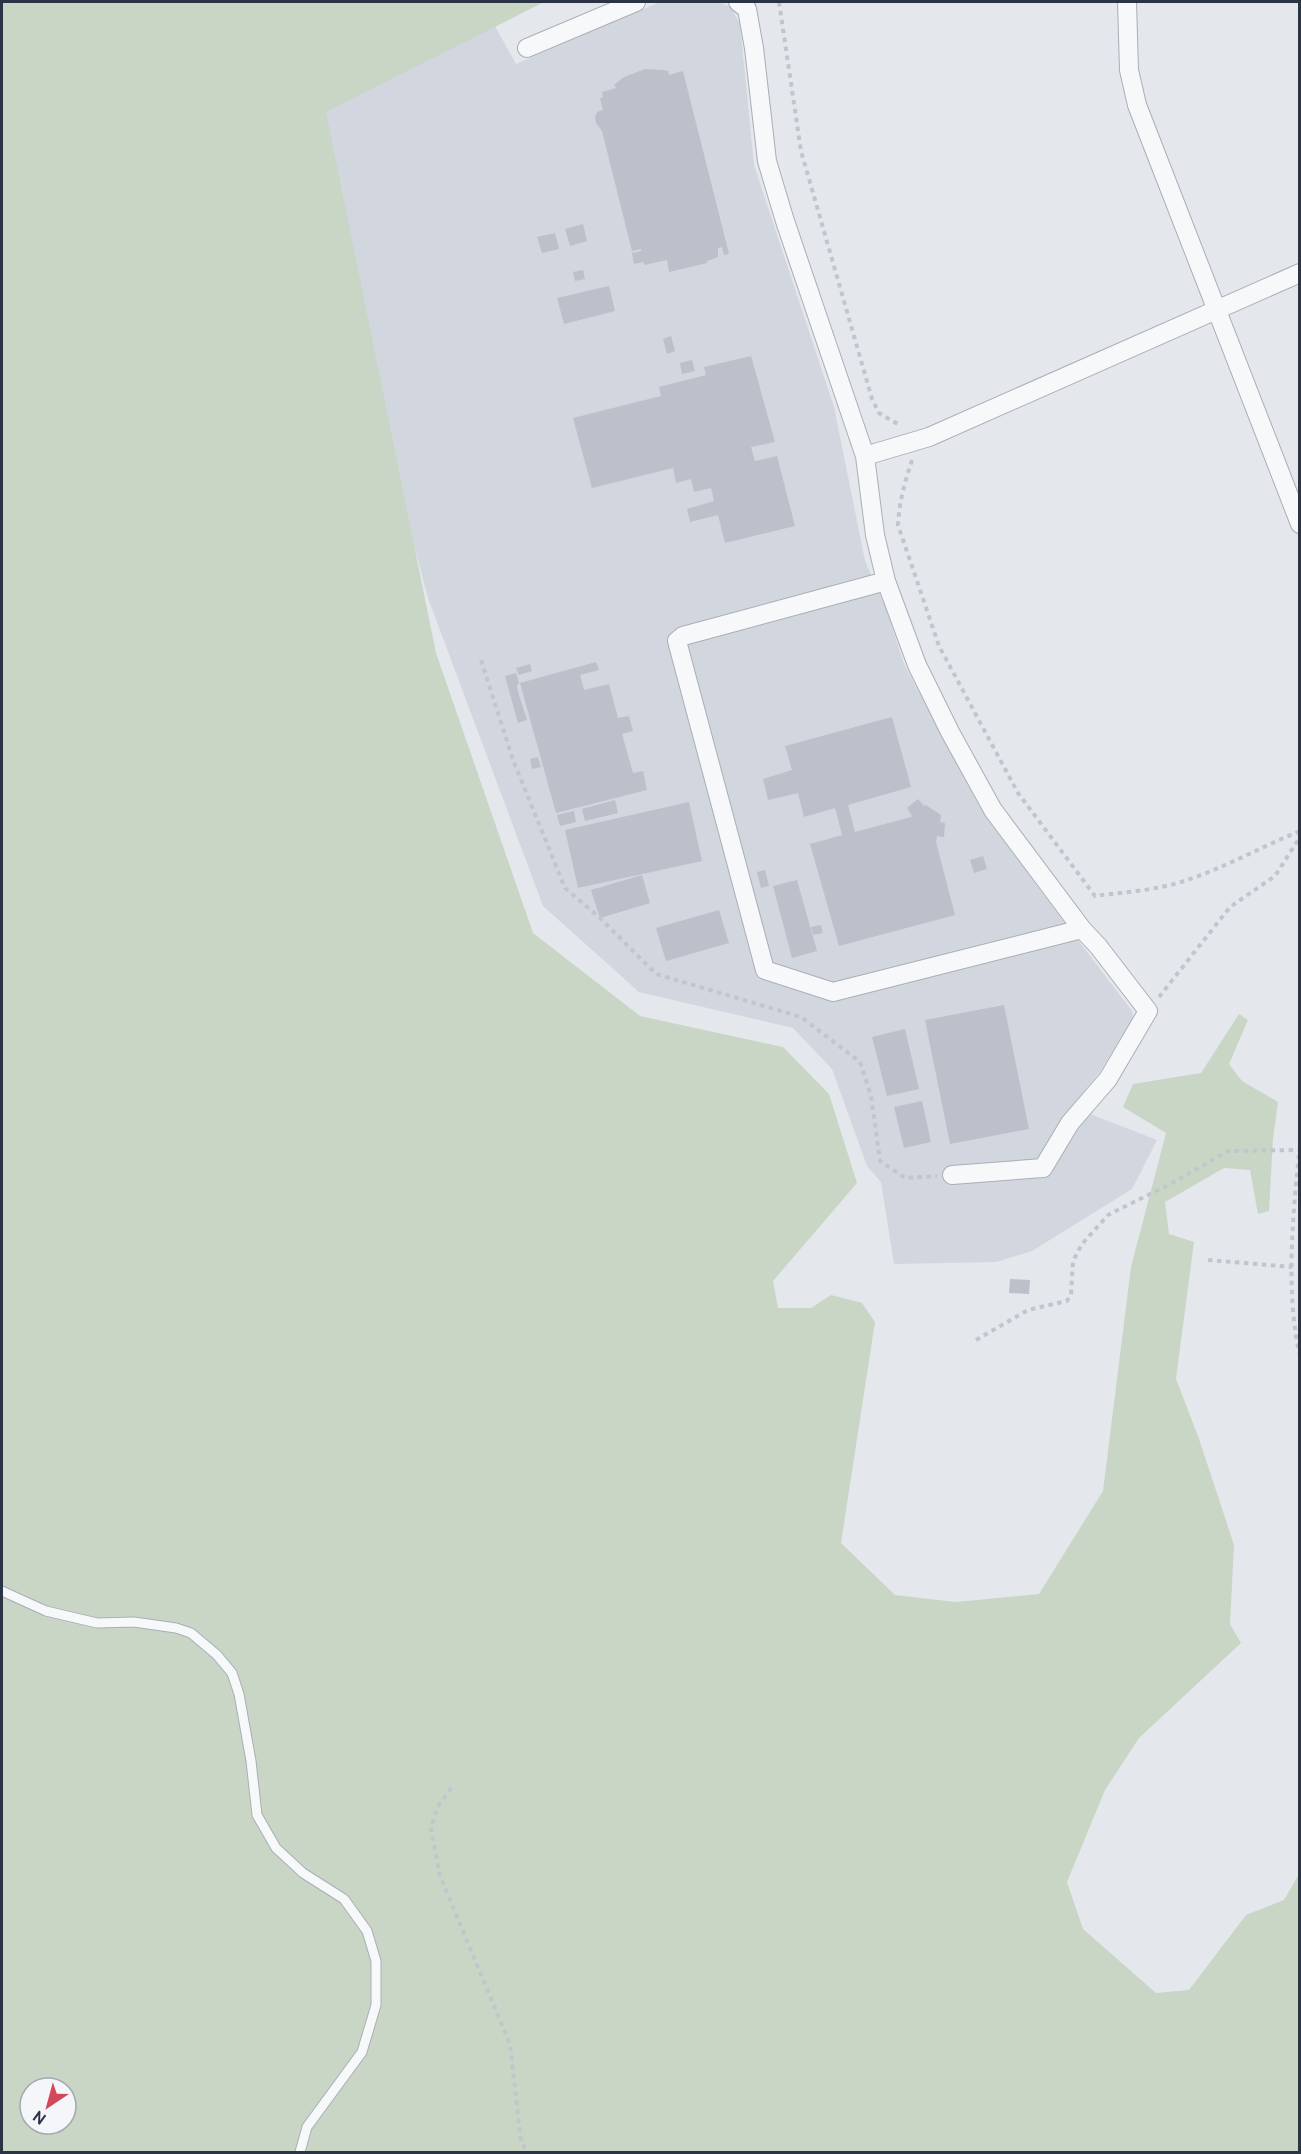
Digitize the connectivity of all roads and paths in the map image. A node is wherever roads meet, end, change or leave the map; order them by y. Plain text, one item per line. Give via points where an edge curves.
1 (636, 2) edge
2 (779, 2) edge
3 (1126, 2) edge
4 (744, 4) edge
5 (527, 48) dead end
6 (1299, 273) edge
7 (1216, 311) junction
8 (929, 437) junction
9 (865, 456) junction
10 (1299, 524) edge
11 (886, 582) junction
12 (482, 660) dead end
13 (1299, 831) edge
14 (1299, 837) edge
15 (1082, 929) junction
16 (1148, 1011) junction
17 (1299, 1146) edge
18 (1299, 1150) edge
19 (952, 1175) joint
20 (1208, 1260) dead end
21 (1292, 1267) junction
22 (976, 1340) dead end
23 (1299, 1356) edge
24 (2, 1591) edge
25 (451, 1788) dead end
26 (300, 2152) edge
27 (528, 2152) edge

1 - 5 street
2 - 8 path via 801,152 872,399 879,413
3 - 7 street via 1130,70 1137,105
4 - 9 street via 754,48 767,160
6 - 7 street
7 - 8 street
7 - 10 street
8 - 9 street
8 - 13 path via 917,446 904,484 898,525 939,646 1018,793 1095,897 1189,879
9 - 11 street via 875,536
11 - 15 street via 917,665 993,810
11 - 15 street via 683,636 677,641 765,970 833,992
12 - 19 path via 513,760 565,888 656,974 801,1017 860,1062 871,1096 880,1161 905,1178
14 - 16 path via 1275,876 1230,906
15 - 16 street
16 - 19 street via 1108,1079 1070,1123 1042,1168
17 - 18 path
18 - 21 path
18 - 22 path via 1228,1151 1108,1215 1082,1244 1073,1261 1067,1301 1028,1310
20 - 21 path
21 - 23 path via 1292,1317
24 - 26 lane via 46,1611 97,1623 134,1622 191,1633 232,1673 251,1761 257,1815 276,1848 344,1899 367,1931 376,1961 376,2005 362,2052 307,2127
25 - 27 path via 436,1808 430,1828 440,1876 510,2044 520,2142

